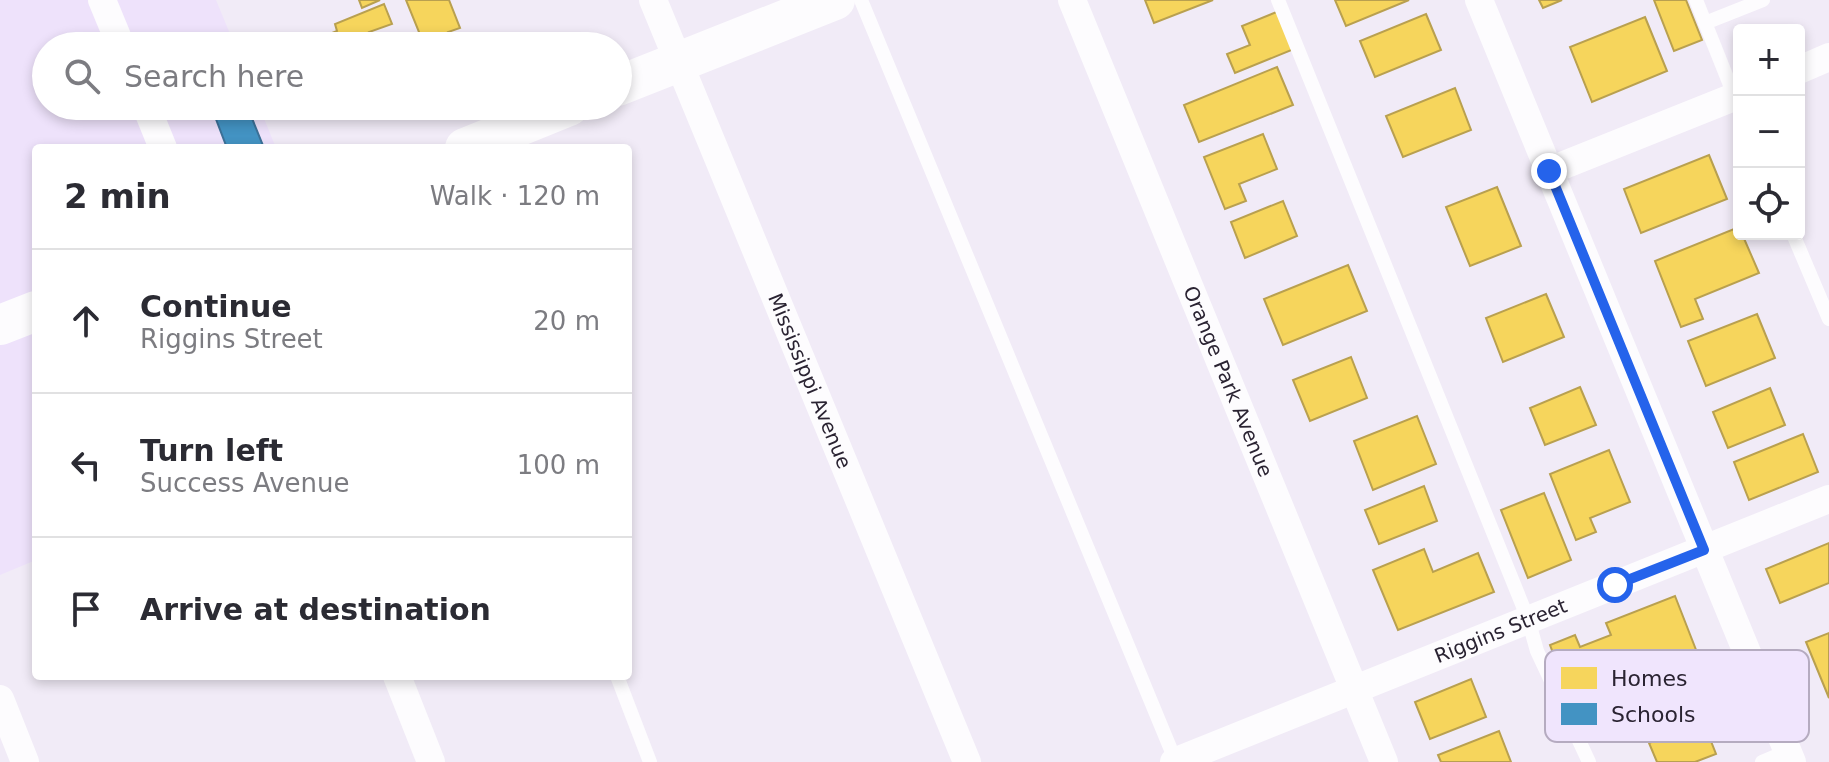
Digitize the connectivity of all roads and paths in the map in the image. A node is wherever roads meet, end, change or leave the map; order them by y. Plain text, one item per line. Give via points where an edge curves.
1 (102, 0) edge
2 (653, 0) edge
3 (835, 0) edge
4 (861, 0) edge
5 (1072, 0) edge
6 (1278, 0) edge
7 (1479, 0) edge
8 (1696, 0) edge
9 (1763, 0) edge
10 (1705, 23) junction
11 (115, 32) edge
12 (1829, 57) edge
13 (677, 62) junction
14 (1805, 67) edge
15 (632, 80) edge
16 (1735, 96) edge
17 (1733, 102) edge
18 (152, 120) edge
19 (534, 120) edge
20 (161, 144) edge
21 (475, 144) edge
22 (1549, 171) junction
23 (1796, 240) edge
24 (32, 313) edge
25 (1829, 319) edge
26 (0, 325) edge
27 (1829, 499) edge
28 (1704, 550) junction
29 (1528, 619) junction
30 (1741, 650) edge
31 (1545, 668) edge
32 (399, 680) edge
33 (619, 680) edge
34 (1354, 690) junction
35 (0, 699) edge
36 (1580, 742) edge
37 (25, 762) edge
38 (431, 762) edge
39 (650, 762) edge
40 (967, 762) edge
41 (1175, 762) edge
42 (1384, 762) edge
43 (1589, 762) edge

1 - 11 street
2 - 13 street, Mississippi Avenue
3 - 13 street
4 - 41 lane
5 - 34 street, Orange Park Avenue
6 - 29 lane
7 - 22 street
8 - 10 lane
9 - 10 lane
10 - 16 lane
12 - 14 street
13 - 15 street
13 - 40 street, Mississippi Avenue
17 - 22 street
18 - 20 street
19 - 21 street
22 - 28 street
23 - 25 lane
24 - 26 street
27 - 28 street, Riggins Street
28 - 29 street, Riggins Street
28 - 30 street
29 - 31 lane
29 - 34 street, Riggins Street
32 - 38 street
33 - 39 lane
34 - 41 street, Riggins Street
34 - 42 street, Orange Park Avenue
35 - 37 street
36 - 43 lane

